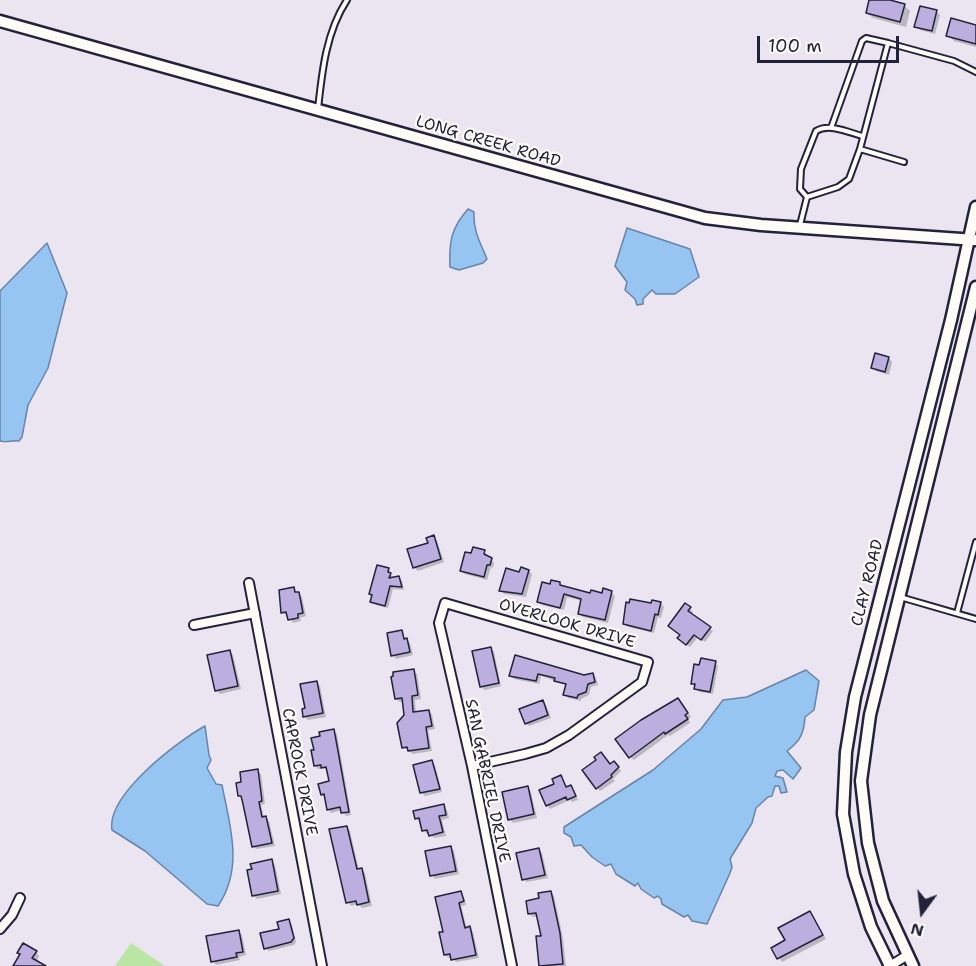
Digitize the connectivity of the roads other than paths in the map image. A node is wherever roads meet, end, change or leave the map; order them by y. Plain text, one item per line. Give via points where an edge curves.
1 (347, 0) edge
2 (0, 21) edge
3 (888, 43) junction
4 (976, 72) edge
5 (318, 110) junction
6 (831, 128) junction
7 (862, 136) junction
8 (860, 149) junction
9 (904, 162) dead end
10 (807, 197) junction
11 (976, 207) edge
12 (800, 228) junction
13 (972, 240) edge
14 (976, 287) edge
15 (976, 545) edge
16 (249, 583) dead end
17 (899, 597) junction
18 (445, 603) joint
19 (255, 613) junction
20 (957, 614) junction
21 (976, 619) edge
22 (194, 626) dead end
23 (471, 766) junction
24 (20, 898) dead end
25 (0, 929) edge
26 (910, 961) edge
27 (322, 966) edge
28 (512, 966) edge
29 (890, 966) edge

1 - 5 lane via 338,14 324,60
2 - 5 main road, LONG CREEK ROAD
3 - 4 lane via 954,61
3 - 6 lane via 862,40
3 - 7 lane
5 - 12 main road, LONG CREEK ROAD via 705,218
6 - 7 lane
6 - 10 lane via 816,131 809,145 801,169 800,189
7 - 8 lane
8 - 9 lane
8 - 10 lane via 849,179 838,188
10 - 12 lane
11 - 13 main road, CLAY ROAD
12 - 13 main road, LONG CREEK ROAD
13 - 29 main road, CLAY ROAD via 855,696 846,752 843,814 854,874 871,927
14 - 17 main road, CLAY ROAD
15 - 20 lane
16 - 19 street, CAPROCK DRIVE
17 - 20 lane
17 - 26 main road, CLAY ROAD via 870,715 861,780 868,843 883,901
18 - 23 street, SAN GABRIEL DRIVE via 439,623
18 - 23 street, OVERLOOK DRIVE via 648,662 642,682 569,735 546,748
19 - 22 street
19 - 27 street, CAPROCK DRIVE
20 - 21 lane
23 - 28 street, SAN GABRIEL DRIVE
24 - 25 street
26 - 29 street

